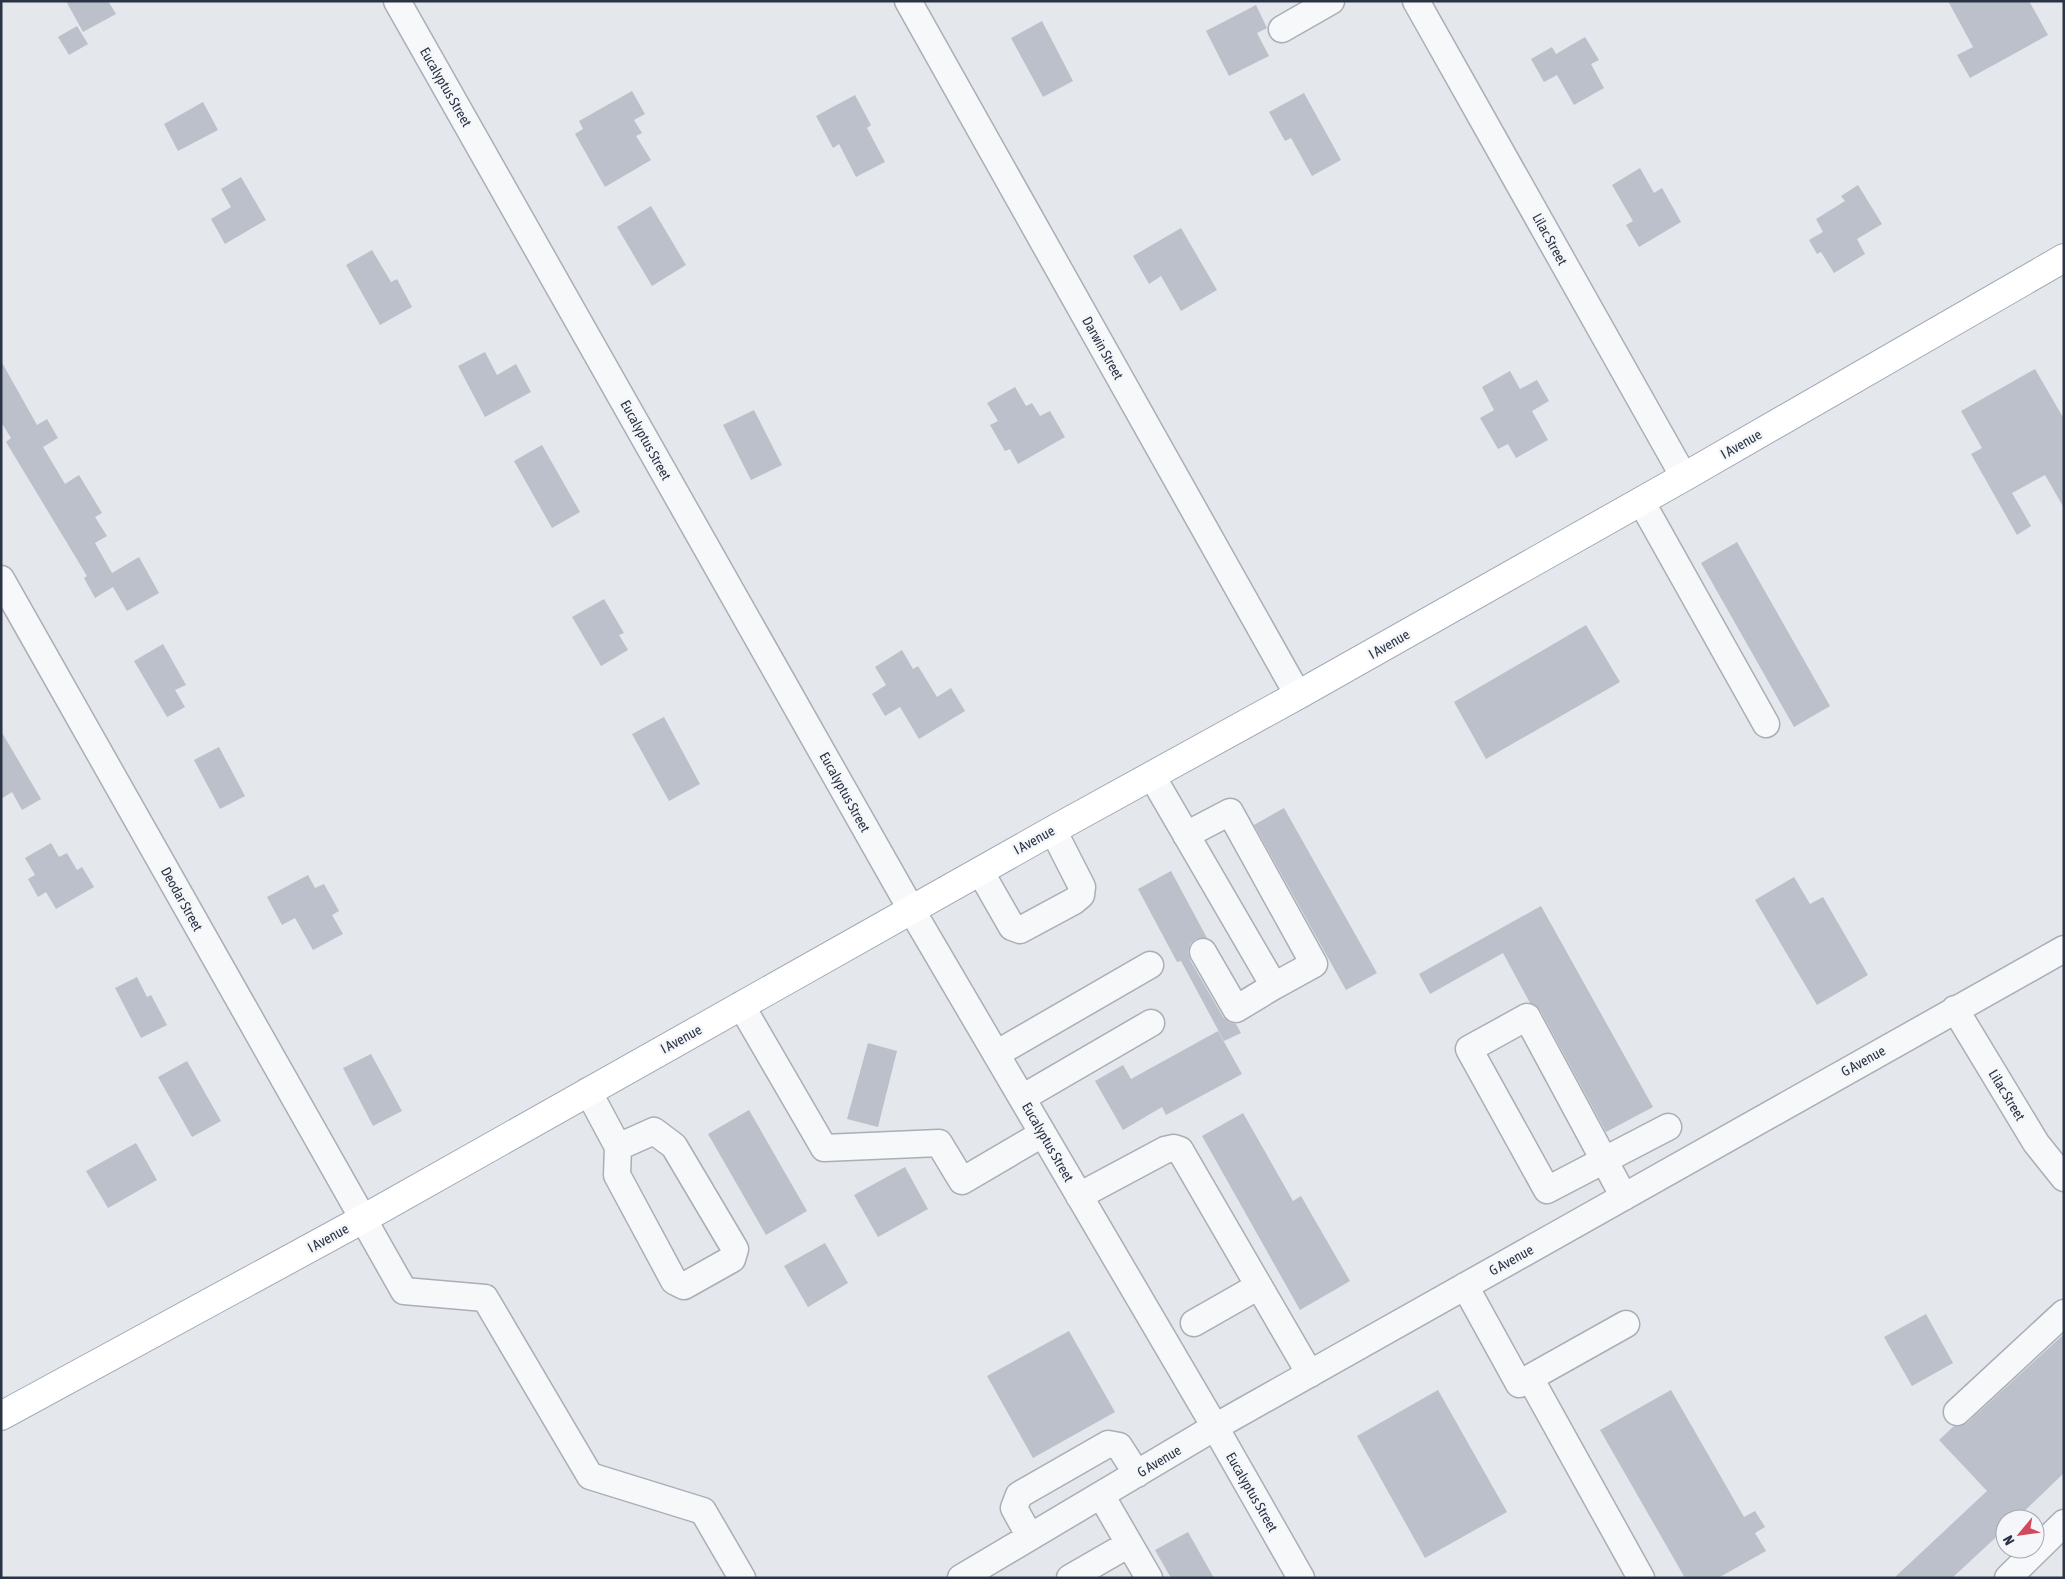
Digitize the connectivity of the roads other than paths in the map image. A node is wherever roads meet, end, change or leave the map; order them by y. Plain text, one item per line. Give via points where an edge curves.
1 (397, 1) edge
2 (908, 1) edge
3 (1331, 1) edge
4 (1416, 1) edge
5 (1282, 29) dead end
6 (2064, 258) edge
7 (1684, 478) junction
8 (1641, 501) junction
9 (1, 579) edge
10 (1298, 695) junction
11 (1766, 724) dead end
12 (1152, 776) junction
13 (1053, 830) junction
14 (1186, 835) junction
15 (980, 871) junction
16 (911, 909) junction
17 (2064, 949) edge
18 (1203, 952) dead end
19 (1150, 965) dead end
20 (1274, 986) junction
21 (741, 1005) junction
22 (1955, 1009) junction
23 (1151, 1023) dead end
24 (996, 1054) junction
25 (588, 1091) junction
26 (1022, 1098) junction
27 (1668, 1127) dead end
28 (1042, 1134) junction
29 (618, 1147) junction
30 (1605, 1160) junction
31 (2064, 1178) edge
32 (1079, 1196) junction
33 (1624, 1197) junction
34 (363, 1219) junction
35 (1259, 1286) junction
36 (1465, 1286) junction
37 (2064, 1314) edge
38 (1194, 1324) dead end
39 (1626, 1324) dead end
40 (1310, 1374) junction
41 (1530, 1378) junction
42 (1957, 1412) dead end
43 (1, 1416) edge
44 (1215, 1427) junction
45 (1136, 1474) junction
46 (1101, 1494) junction
47 (2064, 1523) edge
48 (1030, 1537) junction
49 (1130, 1544) junction
50 (742, 1578) edge
51 (961, 1578) edge
52 (1070, 1578) edge
53 (1148, 1578) edge
54 (1301, 1578) edge
55 (1641, 1578) edge
56 (2008, 1578) edge

1 - 16 street, Eucalyptus Street
2 - 10 street, Darwin Street
3 - 5 street
4 - 7 street, Lilac Street
6 - 7 main road, I Avenue
7 - 8 main road, I Avenue
8 - 10 main road, I Avenue
8 - 11 street
9 - 34 street, Deodar Street
10 - 12 main road, I Avenue
12 - 13 main road, I Avenue
12 - 14 street
13 - 15 main road, I Avenue
13 - 15 street via 1082,887 1081,895 1074,901 1020,930 1012,927
14 - 20 street
14 - 20 street via 1230,812 1314,964
15 - 16 main road, I Avenue
16 - 21 main road, I Avenue
16 - 24 street, Eucalyptus Street
17 - 22 street, G Avenue
18 - 20 street via 1236,1009
19 - 24 street
21 - 25 main road, I Avenue
21 - 28 street via 824,1148 939,1143 962,1181
22 - 31 street, Lilac Street via 2036,1143
22 - 33 street, G Avenue
23 - 26 street
24 - 26 street, Eucalyptus Street
25 - 29 street
25 - 34 main road, I Avenue
26 - 28 street, Eucalyptus Street
27 - 30 street
28 - 32 street, Eucalyptus Street
29 - 29 street via 617,1175 674,1281 684,1286 732,1260 734,1249 674,1146 654,1131
30 - 30 street via 1527,1017 1469,1049 1547,1190
30 - 33 street
32 - 35 street via 1165,1150 1180,1150
32 - 44 street, Eucalyptus Street
33 - 36 street, G Avenue
34 - 43 main road, I Avenue
34 - 50 street, Deodar Street via 404,1291 485,1298 590,1476 702,1511
35 - 38 street
35 - 40 street
36 - 40 street, G Avenue
36 - 41 street via 1520,1384
37 - 42 street
39 - 41 street
40 - 44 street, G Avenue
41 - 55 street
44 - 45 street, G Avenue
44 - 54 street, Eucalyptus Street
45 - 46 street, G Avenue
45 - 48 street via 1119,1446 1108,1444 1019,1495 1014,1508
46 - 48 street, G Avenue
46 - 49 street
47 - 56 street
48 - 51 street, G Avenue
49 - 52 street
49 - 53 street

